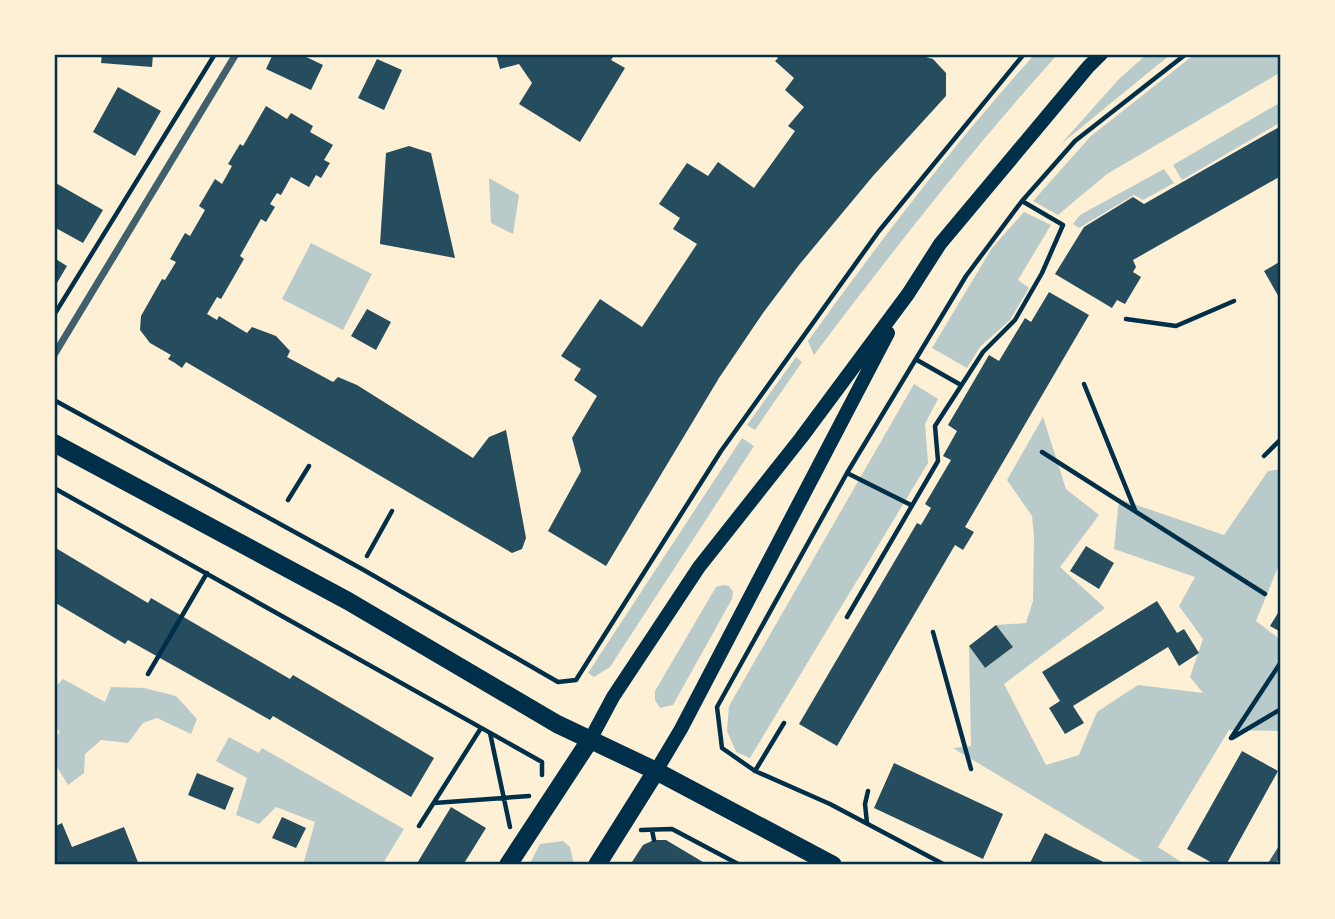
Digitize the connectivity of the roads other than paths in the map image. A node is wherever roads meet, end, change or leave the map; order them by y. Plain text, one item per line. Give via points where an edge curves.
1 (236, 54) edge
2 (1101, 54) edge
3 (908, 294) junction
4 (54, 355) edge
5 (54, 443) edge
6 (590, 740) junction
7 (656, 771) junction
8 (1281, 849) edge
9 (508, 865) edge
10 (597, 865) edge
11 (833, 865) edge
12 (1270, 865) edge

1 - 4 street
2 - 3 main road via 940,244
3 - 6 main road via 699,567
3 - 7 main road
5 - 6 main road via 348,601
6 - 7 main road
6 - 9 main road
7 - 10 main road
7 - 11 main road
8 - 12 street

